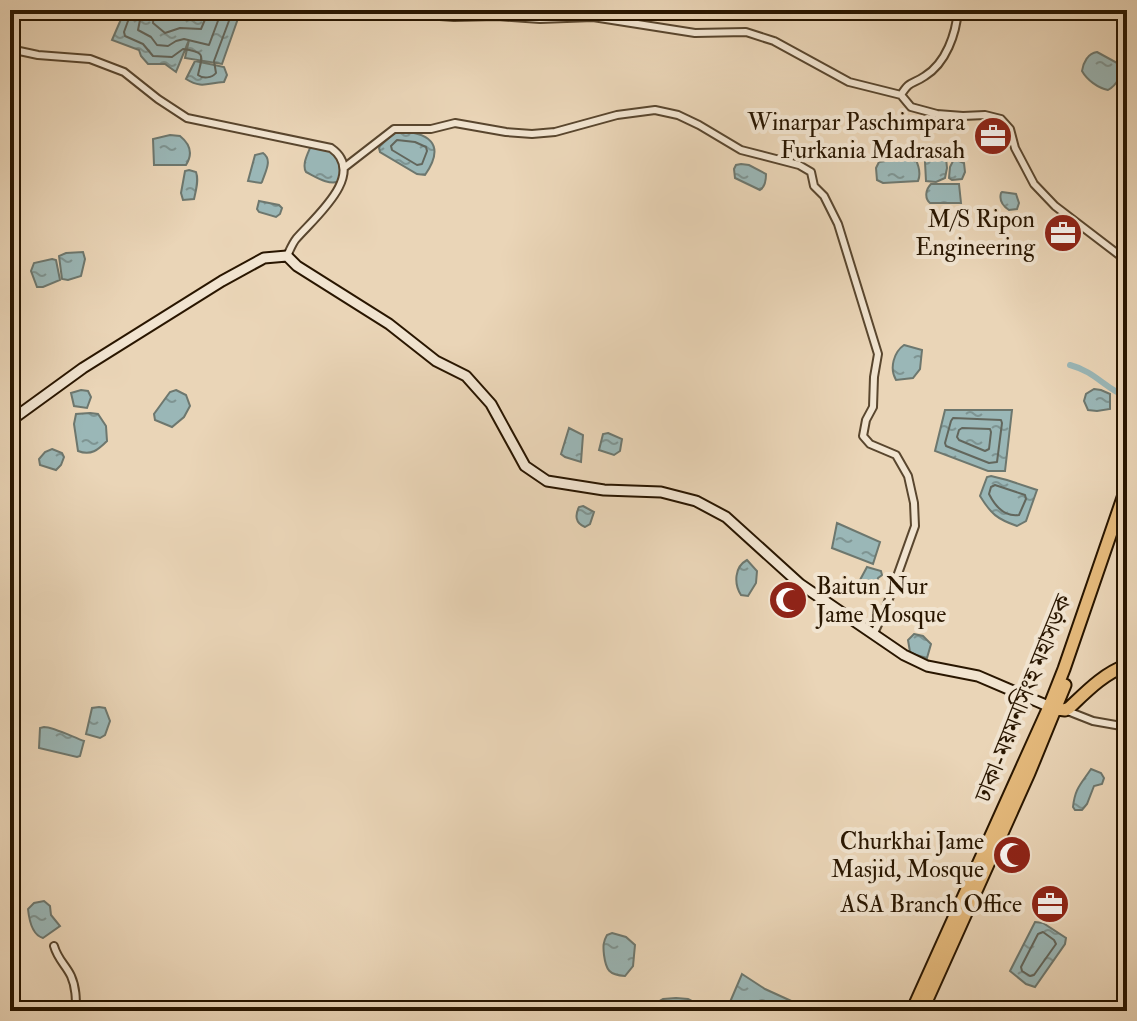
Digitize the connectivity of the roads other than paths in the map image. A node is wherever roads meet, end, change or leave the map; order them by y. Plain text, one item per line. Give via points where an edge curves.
1 (393, 10) edge
2 (958, 10) edge
3 (575, 14) edge
4 (10, 49) edge
5 (901, 95) junction
6 (345, 167) junction
7 (287, 256) junction
8 (1127, 261) edge
9 (10, 421) edge
10 (1127, 486) edge
11 (1127, 507) edge
12 (874, 633) junction
13 (1127, 665) edge
14 (1057, 709) junction
15 (1127, 727) edge
16 (54, 946) dead end
17 (76, 1011) edge
18 (912, 1011) edge
19 (922, 1011) edge

1 - 3 street via 540,19
2 - 5 street via 949,47 935,68 908,83
3 - 5 street via 695,33 746,32 774,41 849,82
4 - 6 street via 90,59 124,72 187,118 331,148
5 - 8 street via 911,107 937,114 1001,119 1034,184
6 - 7 street via 335,194
6 - 12 street via 394,129 455,123 532,134 655,110 678,115 741,150 811,172 838,224 878,354 873,407 863,436 896,455 914,503 915,526
7 - 9 street via 264,258 222,281
7 - 12 street via 436,361 466,376 491,404 525,466 547,481 661,492 696,501 726,517 800,584
10 - 14 highway, ঢাকা-ময়মনসিংহ মহাসড়ক via 1064,669
11 - 14 highway, ঢাকা-ময়মনসিংহ মহাসড়ক
12 - 14 street via 927,666 978,676
13 - 14 highway
14 - 15 street
14 - 18 highway, ঢাকা-ময়মনসিংহ মহাসড়ক
14 - 19 highway
16 - 17 street via 70,974

